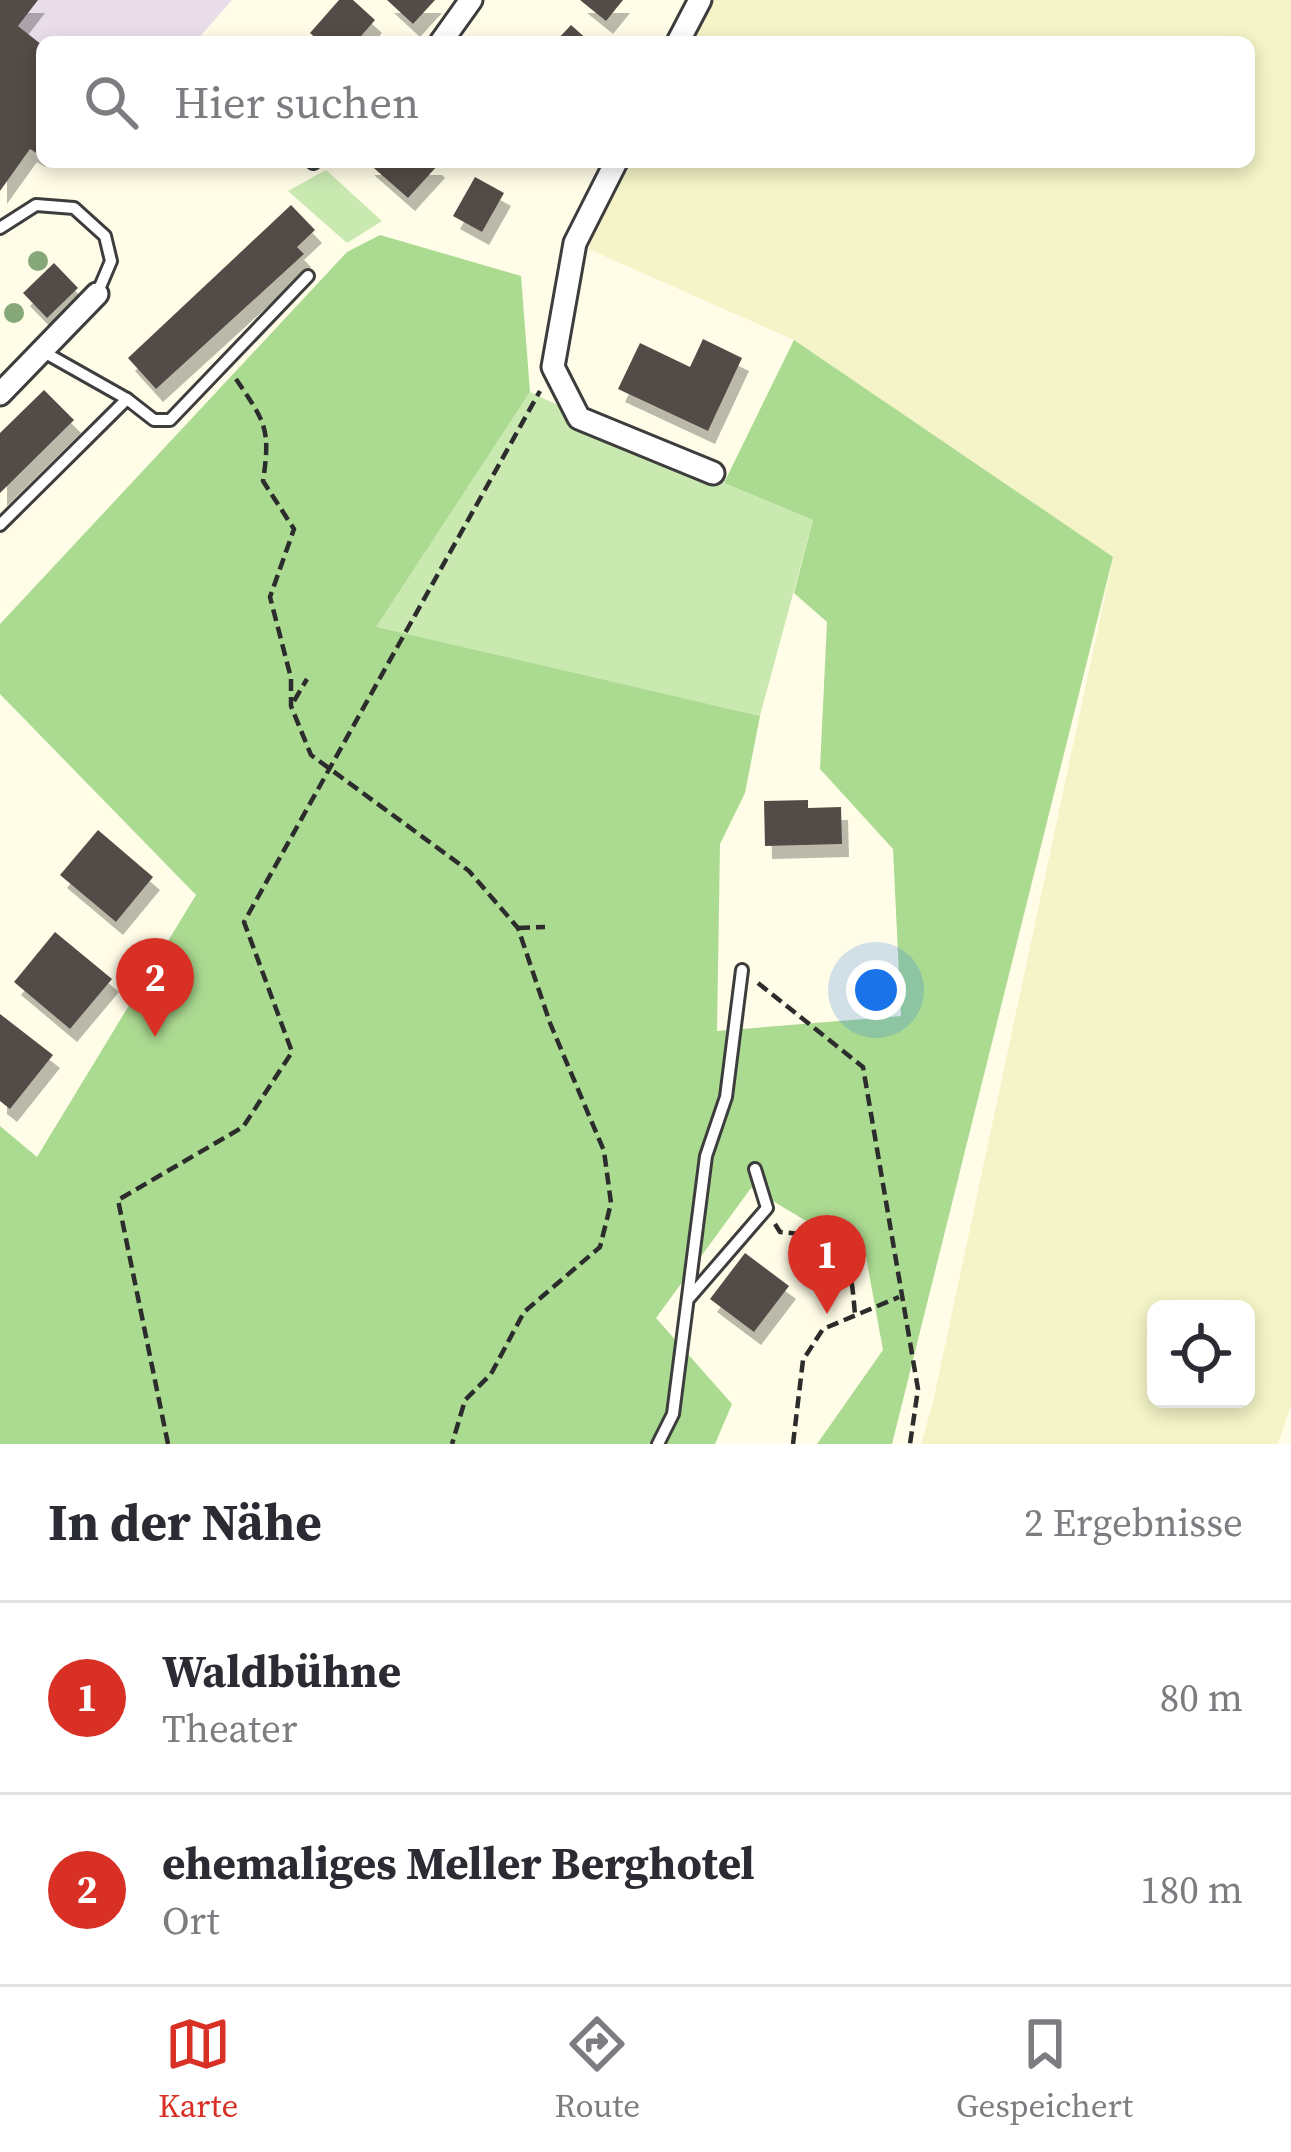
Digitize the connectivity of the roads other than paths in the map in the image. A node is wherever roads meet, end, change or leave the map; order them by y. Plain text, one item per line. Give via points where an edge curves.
1 (471, 0) edge
2 (700, 0) edge
3 (445, 36) edge
4 (680, 36) edge
5 (613, 168) edge
6 (0, 228) edge
7 (308, 276) dead end
8 (97, 294) joint
9 (42, 351) junction
10 (0, 394) edge
11 (128, 399) junction
12 (712, 473) dead end
13 (0, 525) edge
14 (742, 970) road end
15 (755, 1169) dead end
16 (688, 1299) junction
17 (658, 1444) edge

1 - 3 street
2 - 4 street
5 - 12 street via 574,243 553,368 578,418
6 - 8 lane via 35,206 74,208 105,236 111,261
7 - 11 lane via 170,420 154,420
8 - 9 street
9 - 10 street
9 - 11 lane
11 - 13 lane
14 - 16 lane
15 - 16 lane via 767,1208
16 - 17 lane via 673,1414

